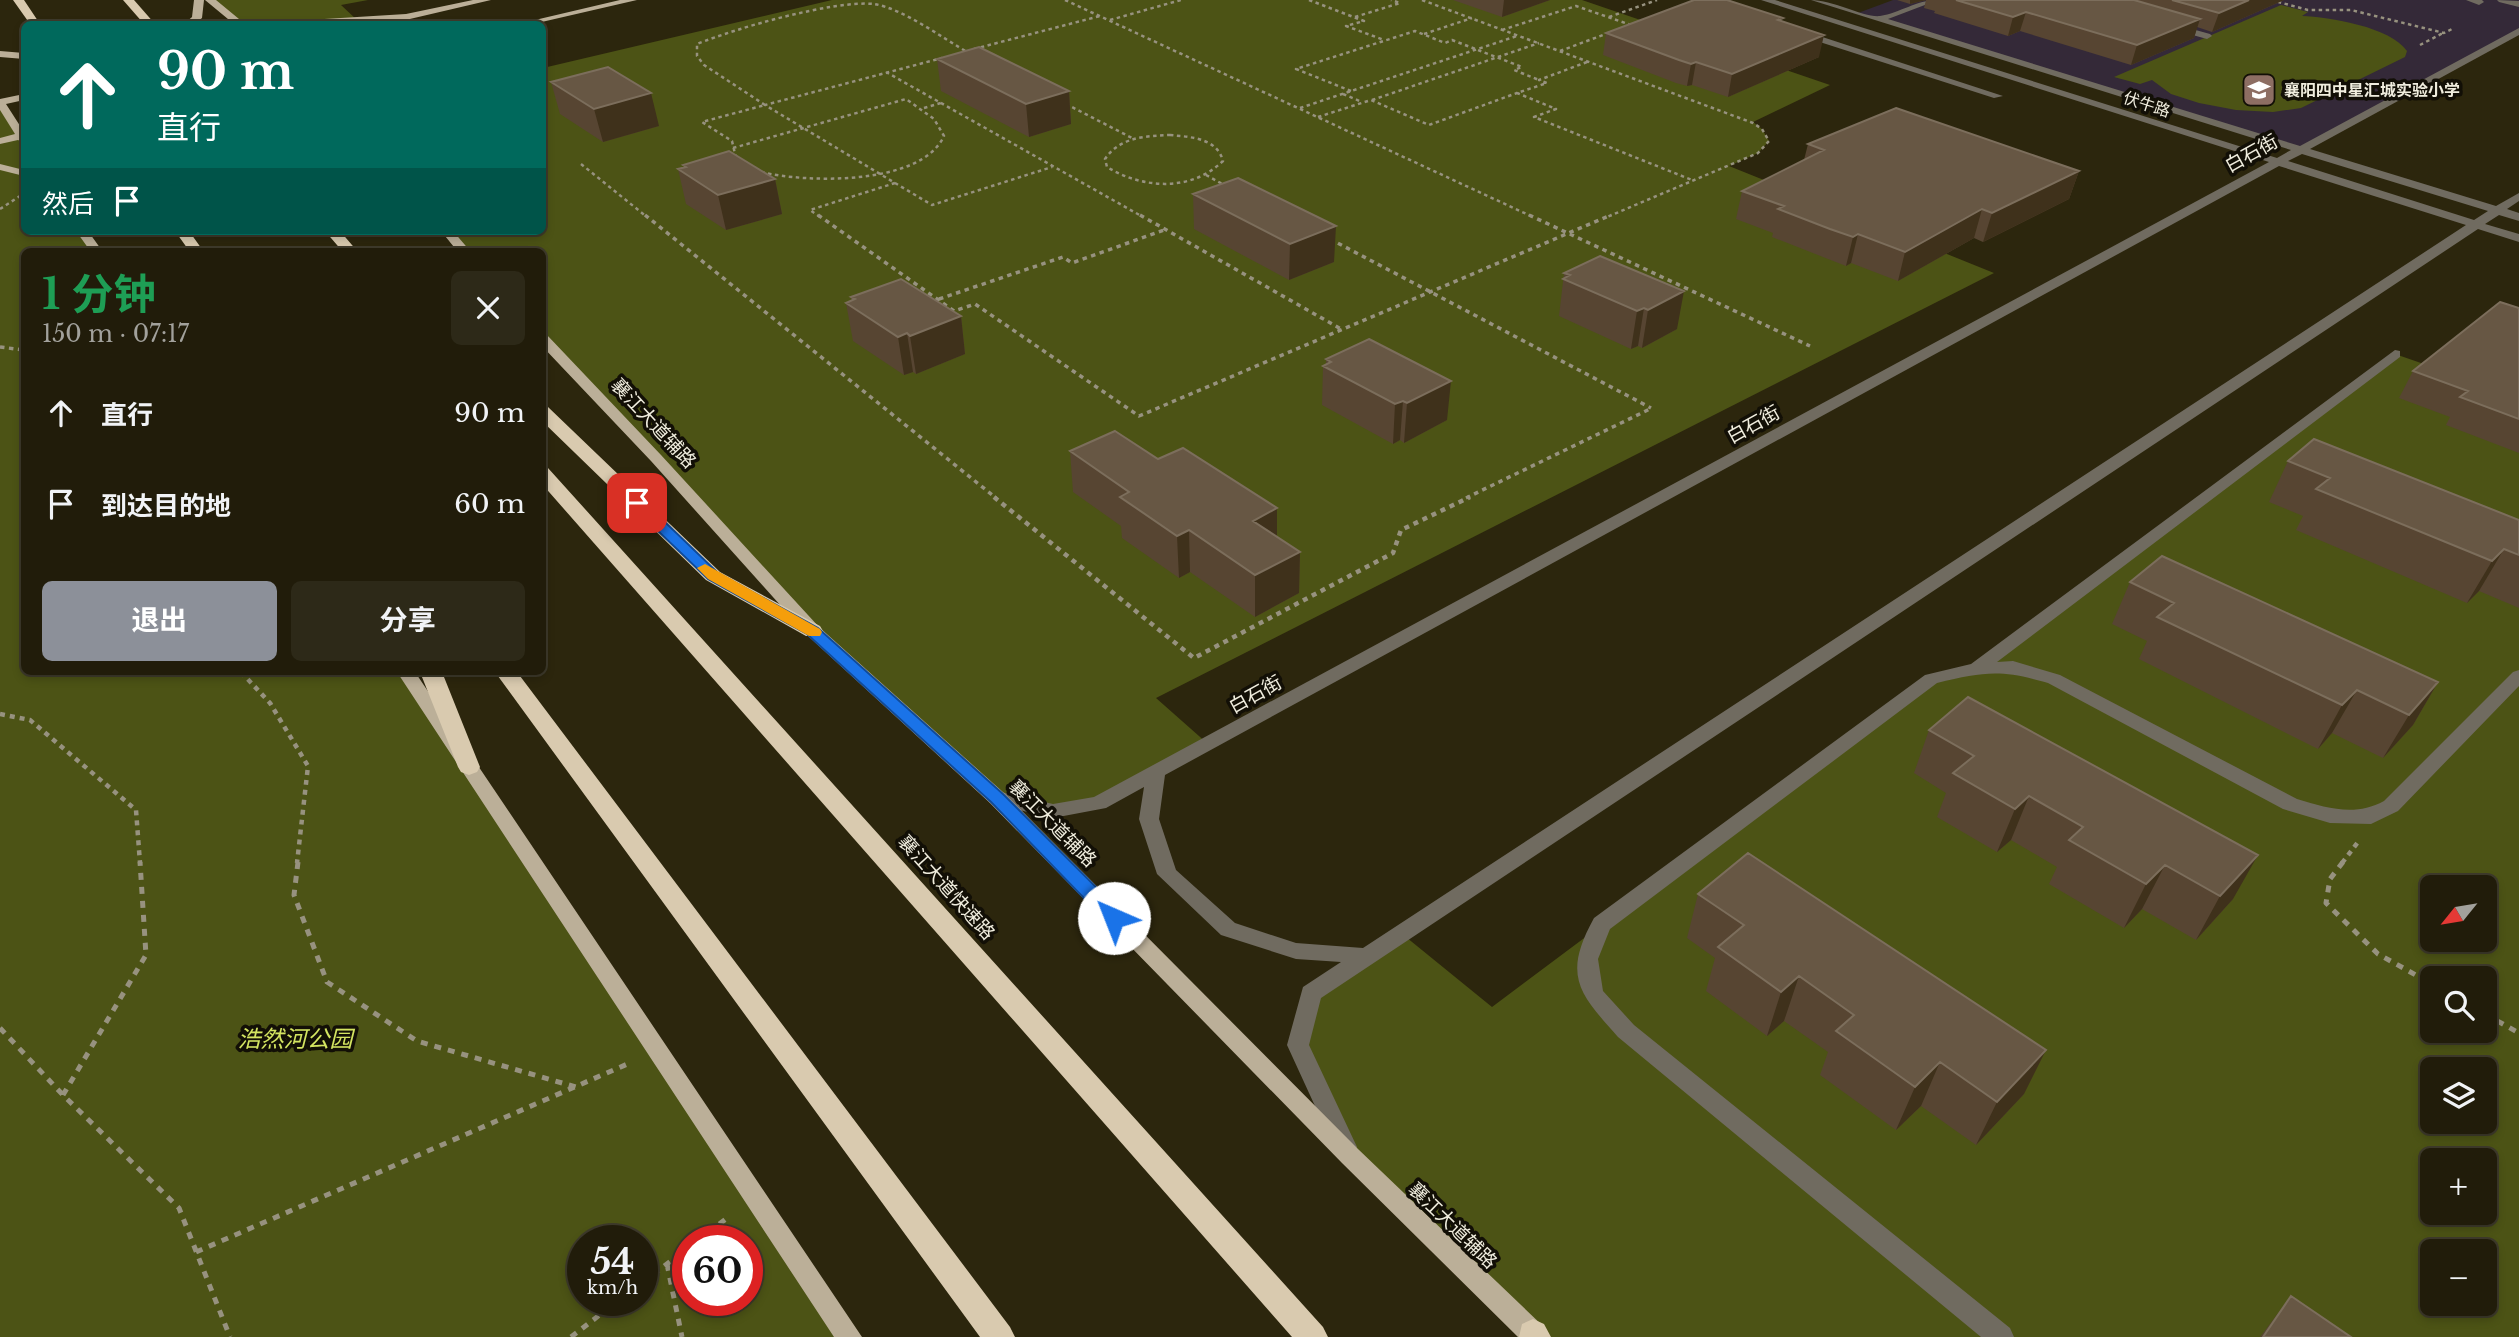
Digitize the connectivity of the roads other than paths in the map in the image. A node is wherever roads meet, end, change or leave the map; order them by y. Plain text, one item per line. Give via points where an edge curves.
1 (18, 0) edge
2 (128, 0) edge
3 (200, 0) edge
4 (210, 0) edge
5 (486, 0) edge
6 (632, 0) edge
7 (1766, 0) edge
8 (1816, 0) edge
9 (1933, 0) edge
10 (2502, 0) edge
11 (2519, 4) edge
12 (406, 17) junction
13 (1879, 19) junction
14 (33, 21) edge
15 (147, 21) edge
16 (192, 21) edge
17 (236, 21) edge
18 (341, 21) edge
19 (385, 21) edge
20 (537, 21) edge
21 (2169, 25) edge
22 (1791, 30) edge
23 (2519, 31) edge
24 (2207, 36) edge
25 (1923, 50) junction
26 (0, 54) edge
27 (21, 56) edge
28 (1892, 62) junction
29 (1997, 96) dead end
30 (21, 98) edge
31 (0, 102) edge
32 (21, 105) edge
33 (21, 133) edge
34 (21, 138) edge
35 (0, 141) edge
36 (2301, 150) junction
37 (2278, 162) junction
38 (0, 167) edge
39 (21, 172) edge
40 (2519, 196) edge
41 (2497, 210) junction
42 (2519, 217) edge
43 (2475, 224) junction
44 (336, 235) edge
45 (2519, 238) edge
46 (347, 248) edge
47 (546, 342) edge
48 (2395, 354) dead end
49 (546, 415) edge
50 (546, 476) edge
51 (813, 631) junction
52 (1977, 668) junction
53 (408, 675) edge
54 (432, 675) edge
55 (508, 675) edge
56 (2519, 676) edge
57 (469, 767) junction
58 (1156, 772) junction
59 (997, 798) junction
60 (1366, 956) junction
61 (1350, 1157) junction
62 (1535, 1336) edge
63 (849, 1337) edge
64 (999, 1337) edge
65 (1311, 1337) edge
66 (2001, 1337) edge

1 - 14 highway
2 - 15 highway
3 - 16 main road
4 - 17 main road
5 - 12 main road
6 - 20 main road
7 - 25 street, 伏牛路
8 - 13 street
9 - 13 street
10 - 11 street
12 - 18 main road
12 - 19 main road
13 - 36 street
21 - 24 street
22 - 28 street
23 - 36 street, 白石街
25 - 28 street
25 - 37 street, 伏牛路
26 - 27 main road
28 - 29 street
30 - 31 main road
31 - 32 main road
31 - 33 main road
34 - 35 main road
36 - 37 street, 白石街
36 - 41 street
37 - 43 street, 伏牛路
37 - 58 street, 白石街
38 - 39 main road
40 - 41 street
41 - 42 street
41 - 43 street
43 - 45 street, 伏牛路
43 - 60 street
44 - 46 highway
47 - 51 main road, 襄江大道辅路
48 - 52 street
49 - 51 highway via 713,576
50 - 65 highway, 襄江大道快速路
51 - 59 main road, 襄江大道辅路
52 - 56 street via 2013,667 2054,679 2290,804 2330,816 2371,817 2391,806
52 - 66 street via 1931,679 1601,924 1587,959 1593,994 1626,1031
53 - 57 main road
54 - 57 highway
55 - 64 highway
57 - 63 main road
58 - 59 street, 白石街 via 1099,803 1053,811
58 - 60 street via 1149,820 1167,874 1228,929 1296,951
59 - 61 main road, 襄江大道辅路
60 - 61 street via 1311,993 1298,1045
61 - 62 main road, 襄江大道辅路

